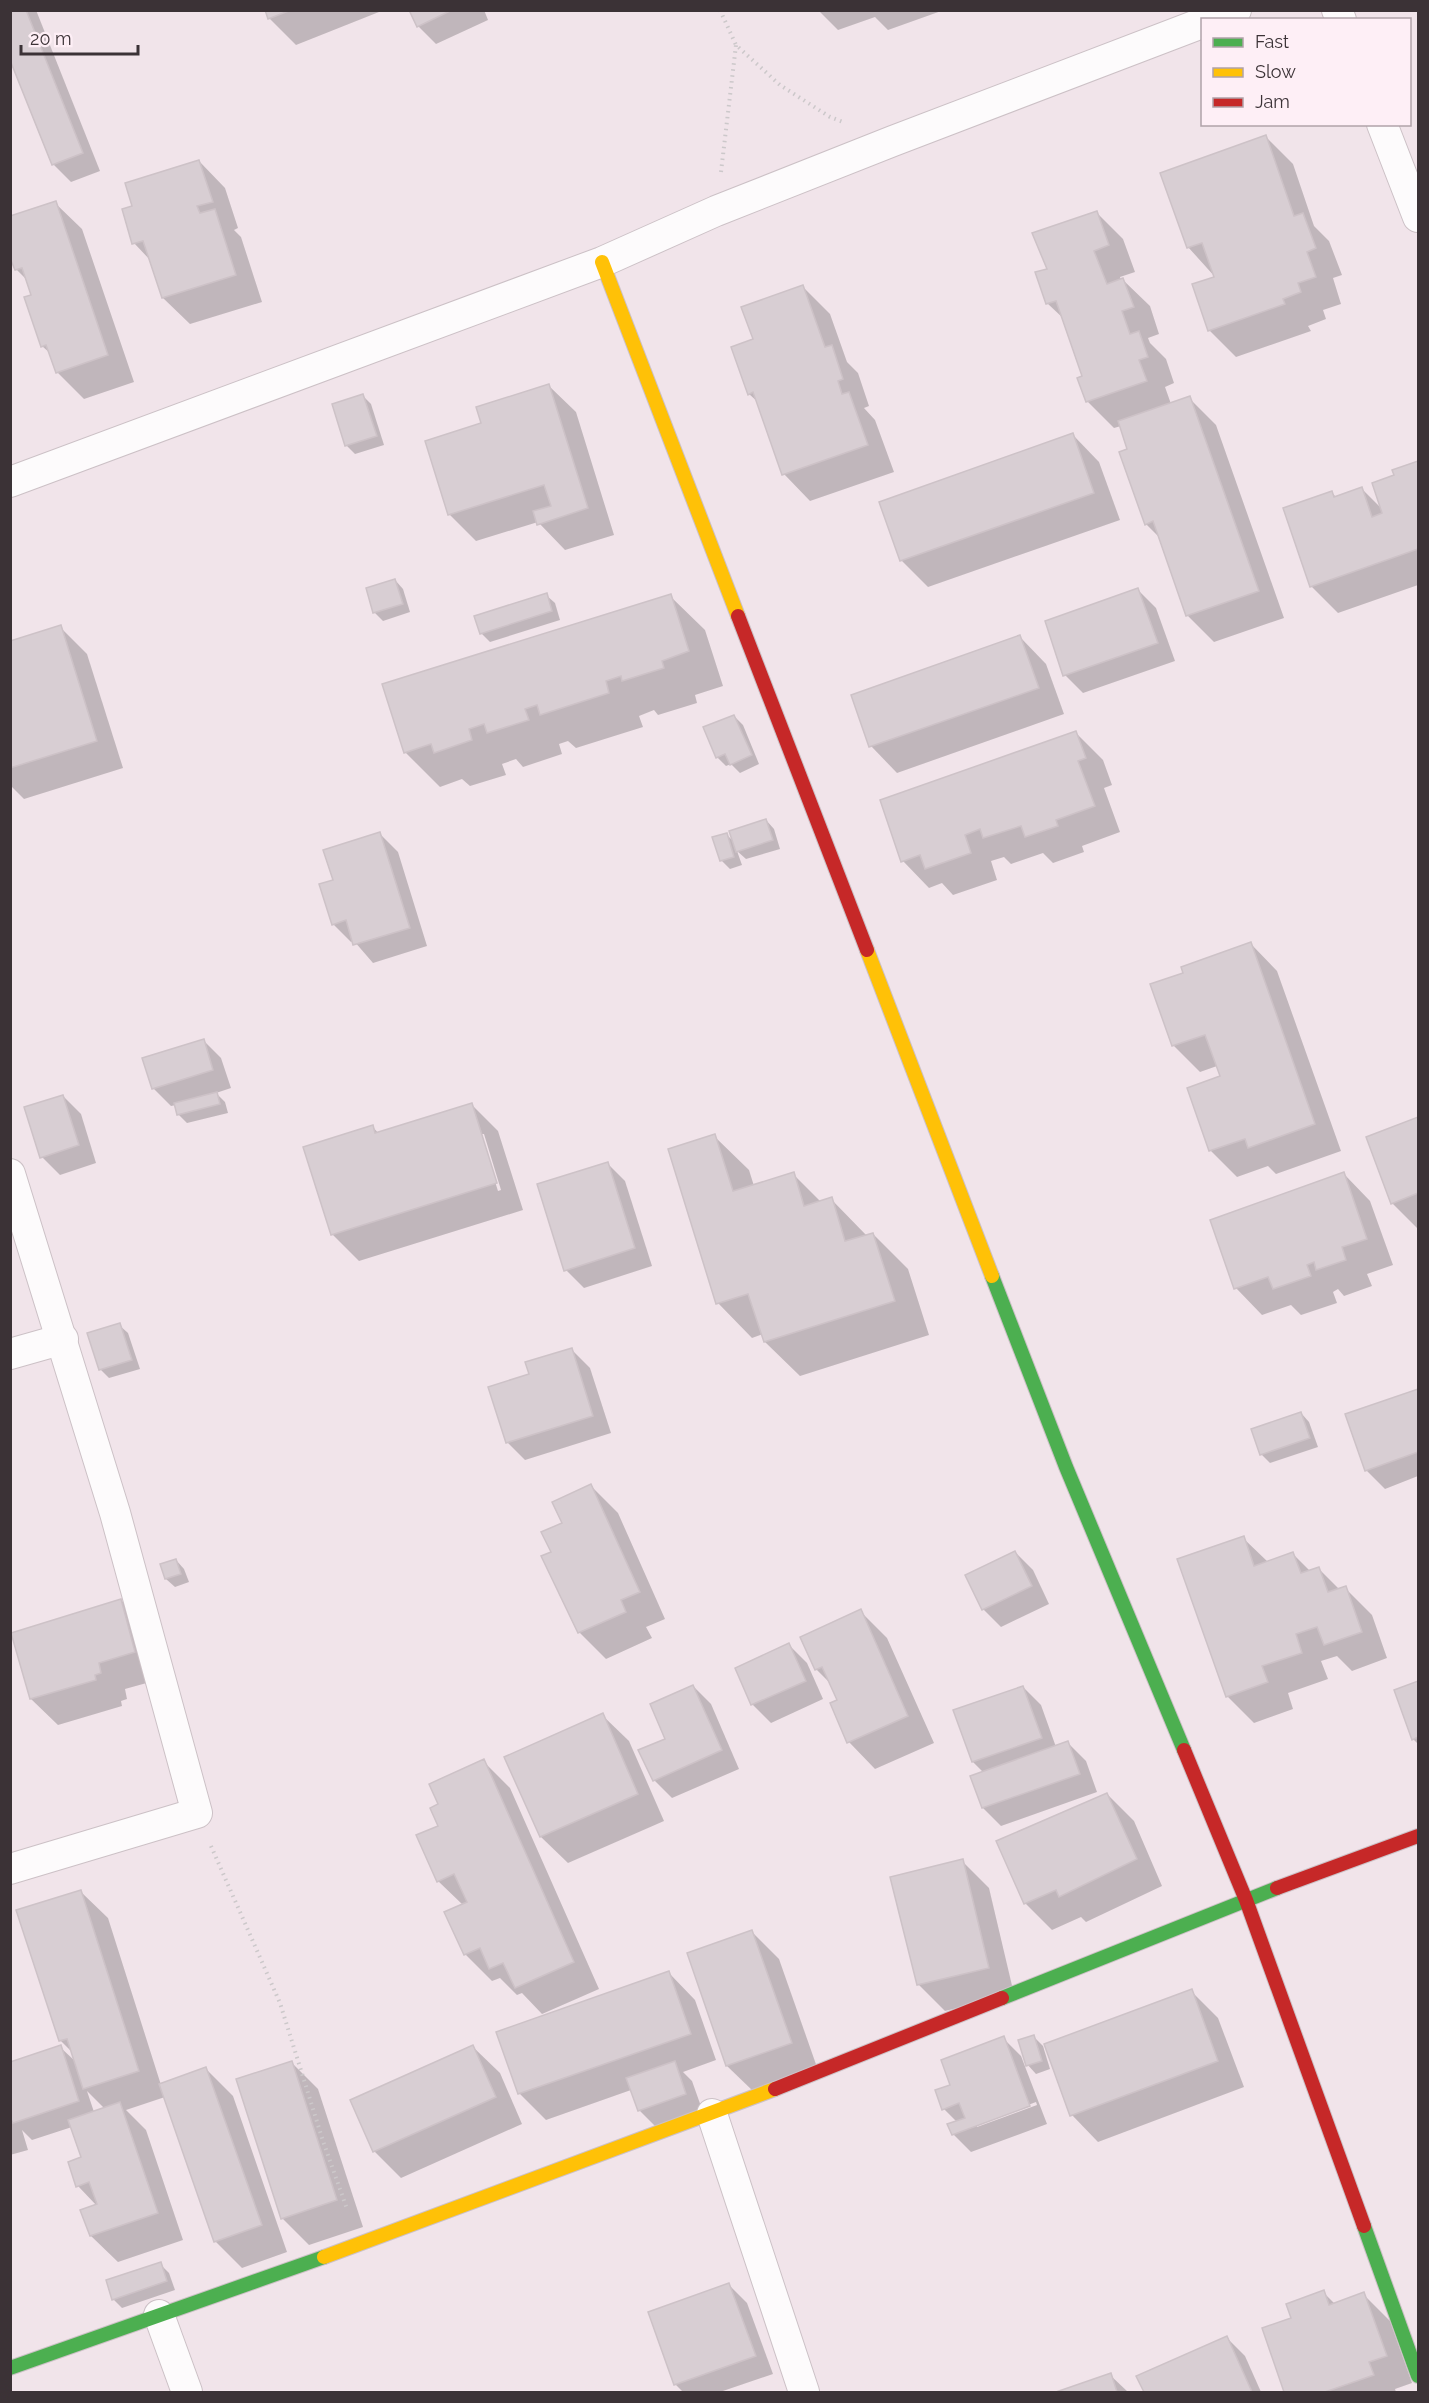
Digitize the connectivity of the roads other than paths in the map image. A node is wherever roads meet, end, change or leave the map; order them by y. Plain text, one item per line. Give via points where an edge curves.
1 (1236, 10) edge
2 (1217, 18) edge
3 (1201, 24) edge
4 (1383, 126) edge
5 (1419, 217) edge
6 (602, 262) junction
7 (10, 482) edge
8 (10, 1174) edge
9 (63, 1339) junction
10 (10, 1354) edge
11 (1419, 1836) edge
12 (10, 1869) edge
13 (1246, 1900) junction
14 (712, 2114) junction
15 (159, 2315) junction
16 (10, 2368) edge
17 (1419, 2376) edge
18 (187, 2392) edge
19 (804, 2392) edge

1 - 2 street
3 - 6 street via 716,211
4 - 5 street
6 - 7 street
6 - 13 street via 1066,1467
8 - 9 street
9 - 10 street
9 - 12 street via 197,1813
11 - 13 street
13 - 14 street
13 - 17 street
14 - 15 street
14 - 19 street
15 - 16 street
15 - 18 street

